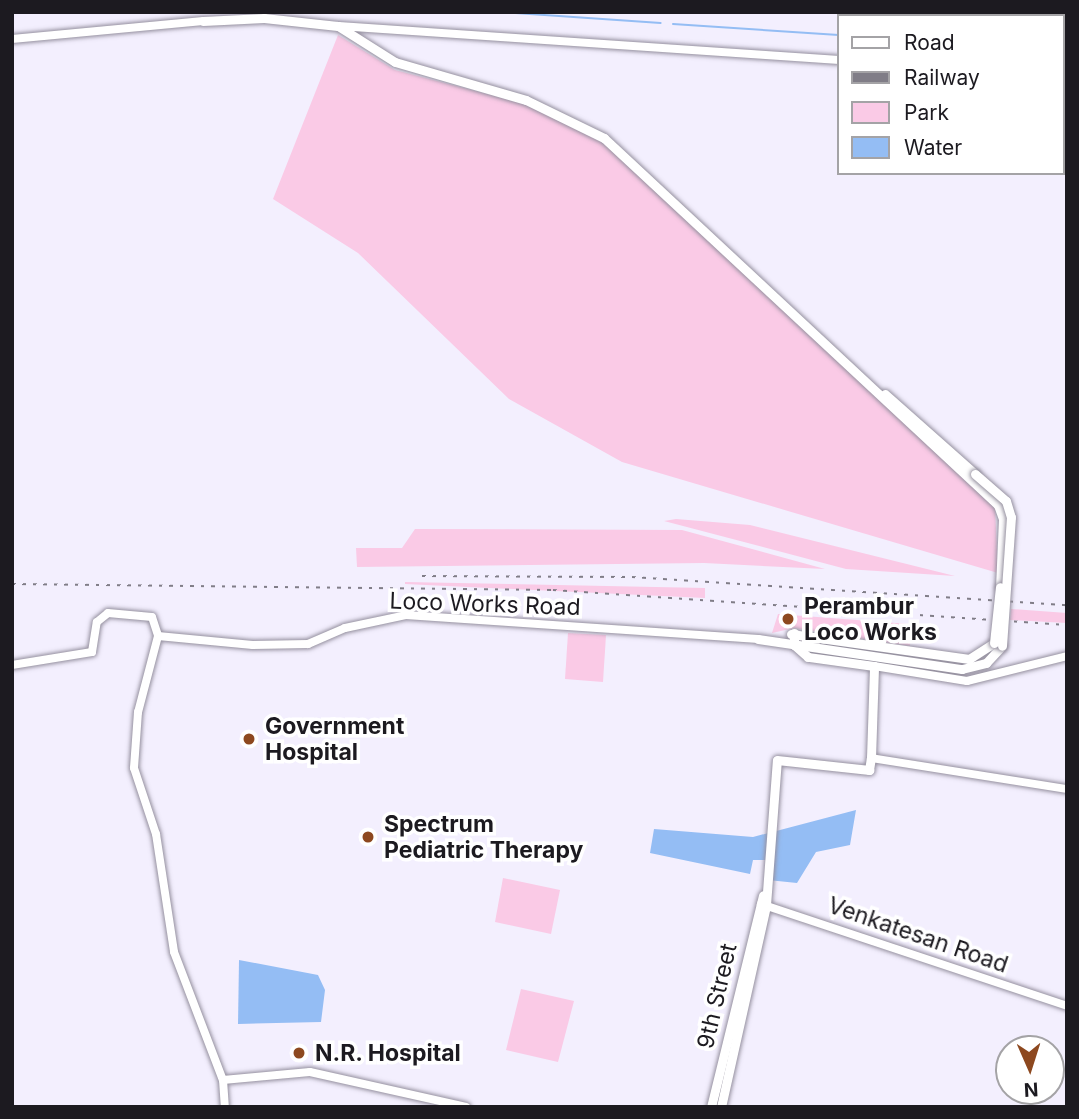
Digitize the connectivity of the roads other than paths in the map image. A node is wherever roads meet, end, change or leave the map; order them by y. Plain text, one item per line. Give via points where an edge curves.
1 (214, 12) edge
2 (260, 15) edge
3 (203, 21) junction
4 (338, 26) junction
5 (12, 40) edge
6 (838, 60) edge
7 (875, 388) junction
8 (158, 636) junction
9 (791, 637) junction
10 (758, 639) joint
11 (998, 645) junction
12 (1067, 656) edge
13 (12, 665) edge
14 (874, 666) junction
15 (871, 758) junction
16 (1067, 789) edge
17 (762, 901) junction
18 (1067, 1006) edge
19 (223, 1080) junction
20 (225, 1107) edge
21 (466, 1107) edge
22 (711, 1107) edge
23 (721, 1107) edge

1 - 3 main road
2 - 3 main road
2 - 4 main road
3 - 5 street
4 - 6 street
4 - 7 main road via 395,62 526,100 604,138
7 - 11 main road, bridge via 1002,513
7 - 11 main road, bridge via 1006,501 1011,517
8 - 10 street, Loco Works Road via 308,644 345,628 407,615
8 - 13 street via 152,617 108,613 97,622 92,652
8 - 19 street via 138,712 134,768 156,834 174,952
9 - 10 main road
9 - 11 main road via 962,669 986,663
9 - 14 main road via 808,657
12 - 14 street via 967,681
14 - 15 main road
15 - 16 street
15 - 17 main road, 9th Street via 869,770 777,760
17 - 18 street, Venkatesan Road
17 - 22 main road, 9th Street
17 - 23 main road, 9th Street
19 - 20 street
19 - 21 street via 310,1072

